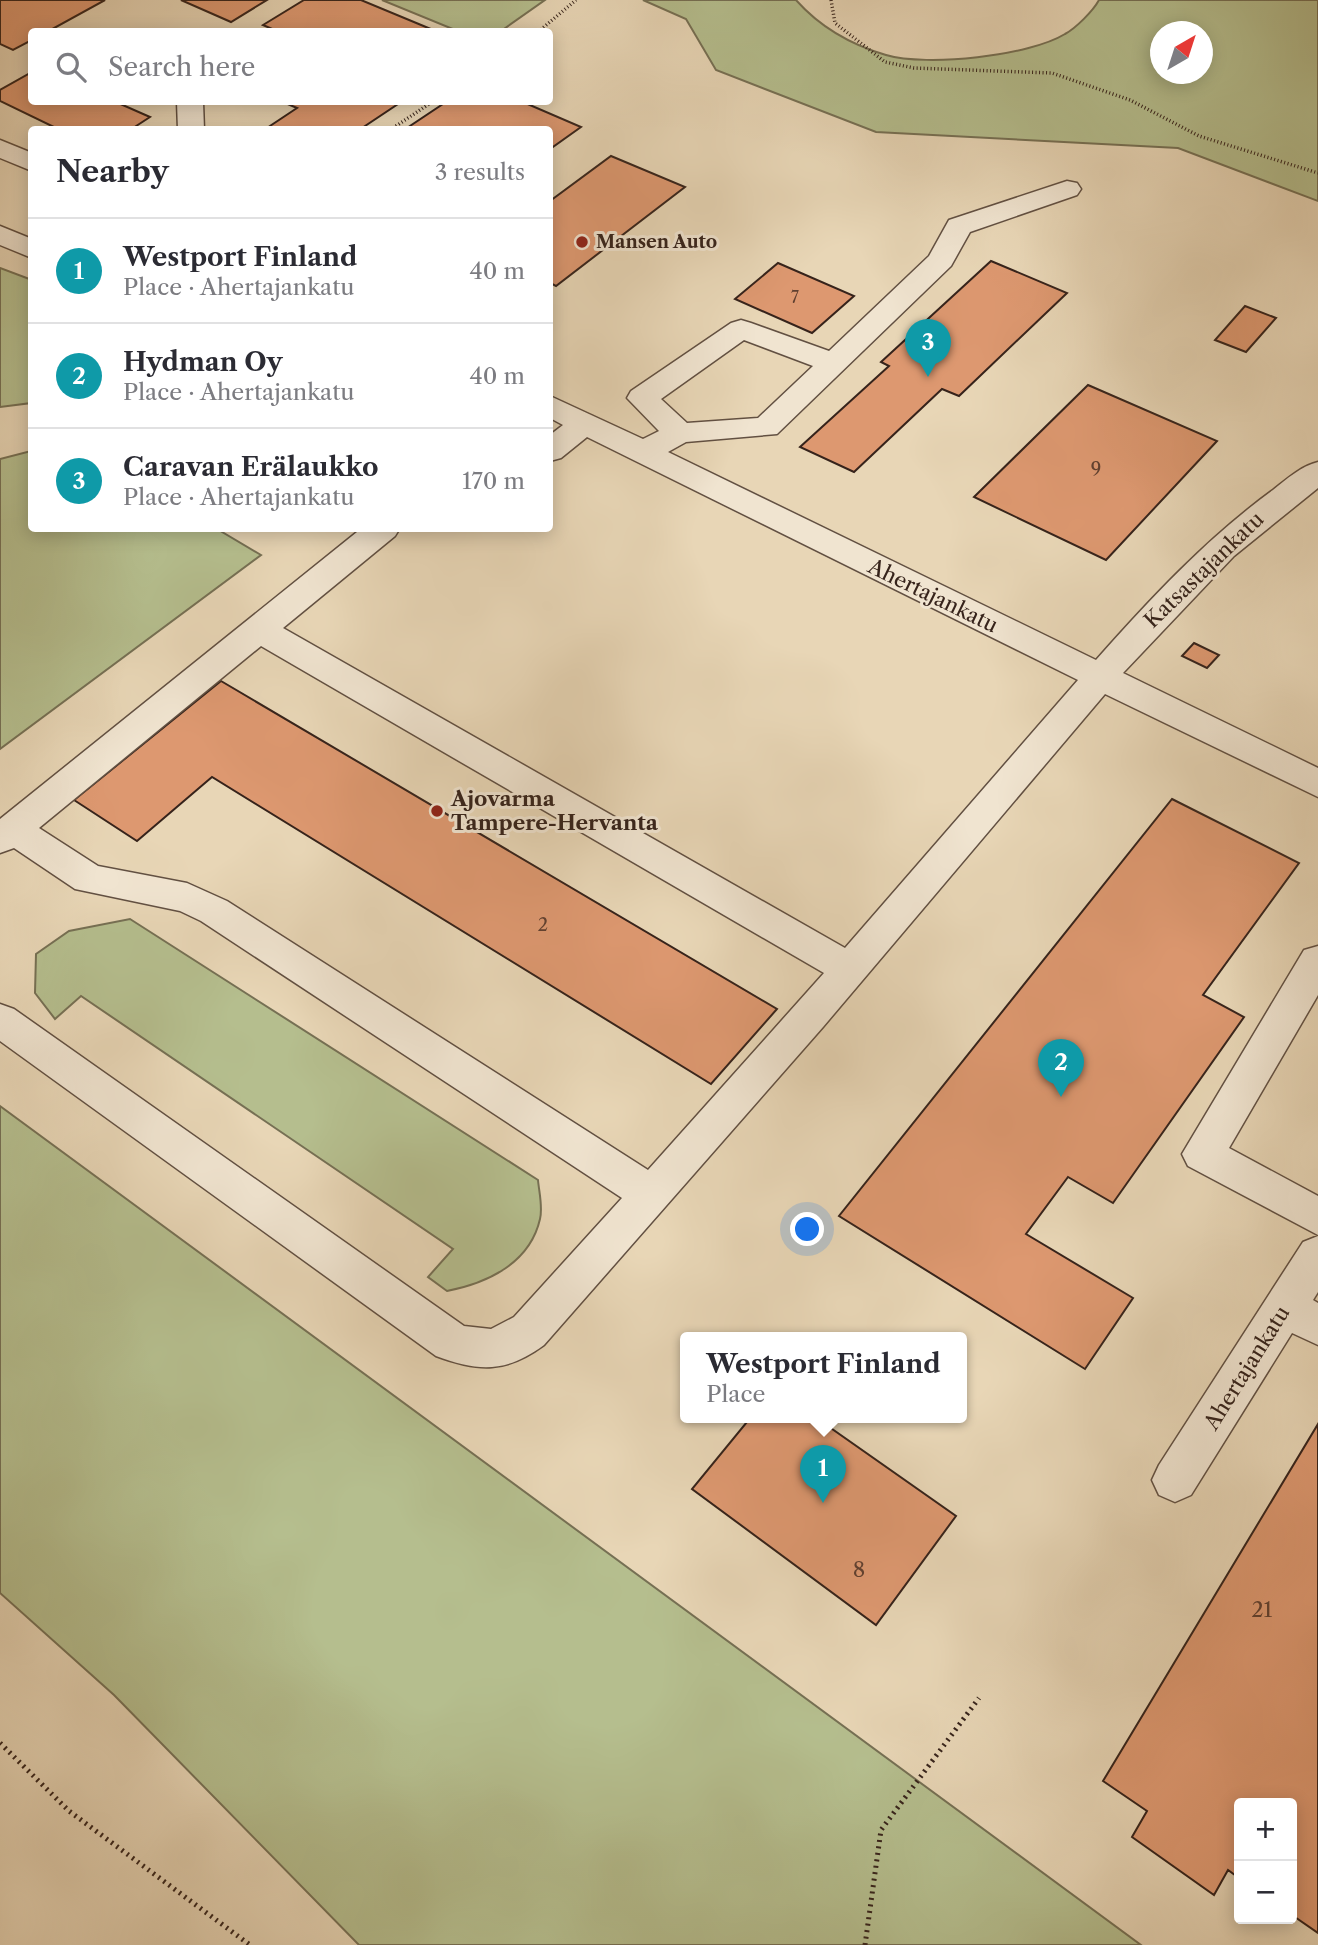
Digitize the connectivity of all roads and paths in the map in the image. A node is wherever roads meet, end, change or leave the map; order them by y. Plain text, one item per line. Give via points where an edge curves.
1 (576, 0) edge
2 (831, 0) edge
3 (543, 28) edge
4 (190, 105) edge
5 (428, 105) edge
6 (191, 126) edge
7 (396, 126) edge
8 (0, 148) edge
9 (28, 161) edge
10 (1318, 173) edge
11 (1067, 189) dead end
12 (0, 234) edge
13 (28, 248) edge
14 (834, 363) junction
15 (553, 408) edge
16 (584, 423) junction
17 (680, 433) junction
18 (553, 449) edge
19 (643, 452) junction
20 (1318, 472) edge
21 (379, 532) edge
22 (258, 629) junction
23 (1101, 679) junction
24 (1318, 784) edge
25 (6, 834) edge
26 (1318, 961) edge
27 (849, 970) junction
28 (0, 1020) edge
29 (652, 1195) junction
30 (1318, 1217) edge
31 (1318, 1255) edge
32 (1301, 1316) edge
33 (1175, 1480) dead end
34 (979, 1698) dead end
35 (0, 1743) edge
36 (250, 1945) edge
37 (865, 1945) edge

1 - 3 path
2 - 10 path via 835,23 885,62 914,68 1052,73 1130,100 1199,136
4 - 6 street
5 - 7 path
8 - 9 street
11 - 14 street via 959,226 941,260
12 - 13 street
14 - 17 street via 766,427
14 - 17 street via 741,329 642,398
15 - 16 street, Ahertajankatu
16 - 18 street
16 - 19 street, Ahertajankatu
17 - 19 street
19 - 23 street, Ahertajankatu
20 - 23 street, Katsastajankatu via 1271,504 1148,624
21 - 22 street
22 - 25 street
22 - 27 street
23 - 24 street, Ahertajankatu
23 - 27 street, Katsastajankatu
25 - 29 street via 88,879 114,887 152,889 214,911
26 - 30 street via 1203,1154
27 - 29 street, Katsastajankatu
28 - 29 street, Katsastajankatu via 451,1342 471,1349 494,1350 529,1331
31 - 32 street, Ahertajankatu
32 - 33 street, Ahertajankatu
34 - 37 path via 881,1830
35 - 36 path via 69,1811

